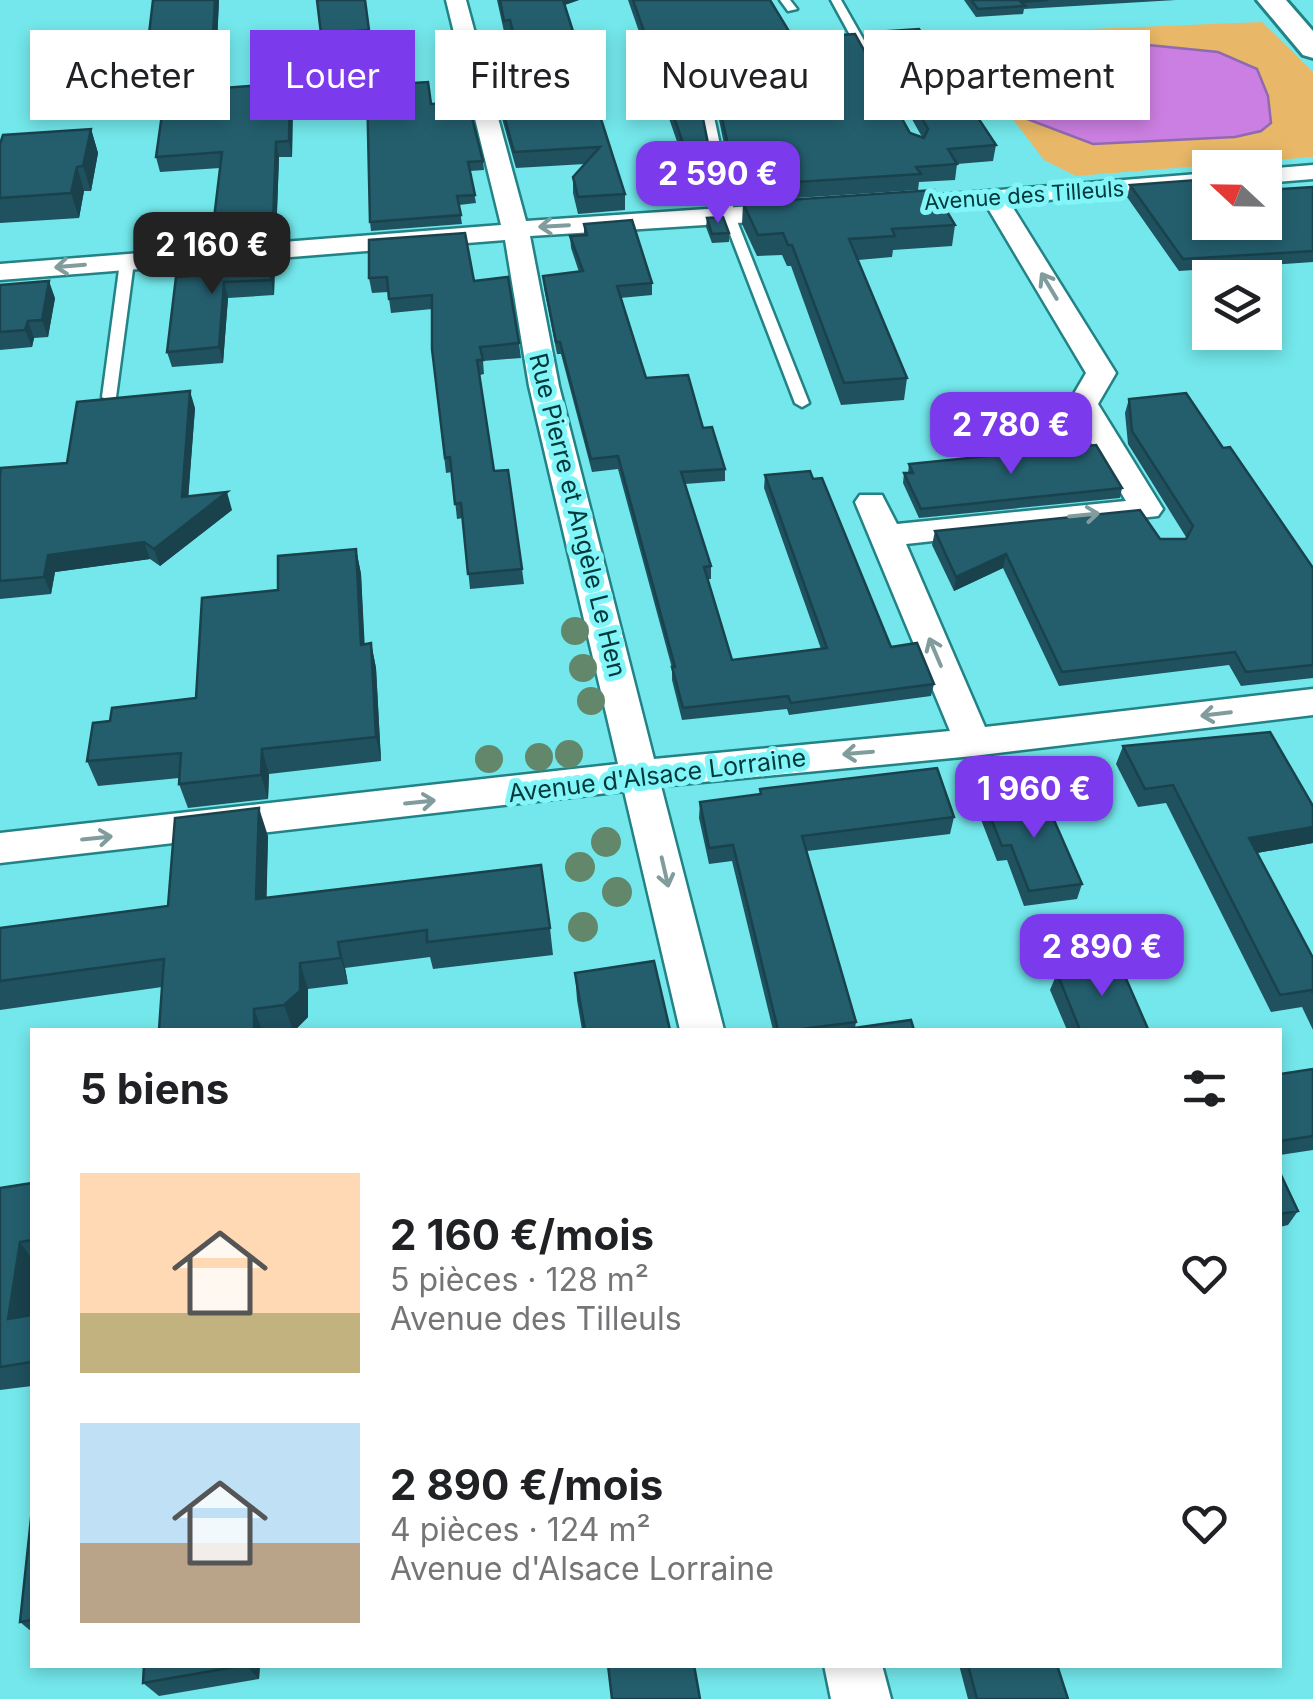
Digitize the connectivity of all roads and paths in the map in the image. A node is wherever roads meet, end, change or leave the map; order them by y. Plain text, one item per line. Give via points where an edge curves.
1 (456, 0) edge
2 (836, 0) edge
3 (1270, 0) edge
4 (1313, 48) edge
5 (864, 51) edge
6 (709, 120) edge
7 (1313, 172) edge
8 (1282, 175) edge
9 (1192, 181) edge
10 (994, 197) junction
11 (862, 206) edge
12 (824, 209) edge
13 (729, 216) junction
14 (516, 231) junction
15 (127, 262) junction
16 (0, 272) edge
17 (110, 397) edge
18 (802, 403) dead end
19 (872, 502) dead end
20 (1148, 509) junction
21 (886, 536) junction
22 (1168, 542) edge
23 (1313, 702) edge
24 (973, 742) junction
25 (642, 778) junction
26 (0, 848) edge
27 (702, 1028) edge
28 (854, 1668) edge
29 (861, 1699) edge

1 - 14 street, Rue Pierre et Angèle Le Hen
2 - 5 lane
3 - 4 street
6 - 13 lane
7 - 8 street
9 - 10 street, Avenue des Tilleuls
10 - 11 street, Avenue des Tilleuls
20 -> 10 street via 1083,404 1101,373
12 - 13 street
13 -> 14 street
13 - 18 lane
14 - 15 street
14 - 25 street, Rue Pierre et Angèle Le Hen via 544,386
15 -> 16 street
15 - 17 lane
19 - 21 street
21 -> 20 street
20 - 22 street
24 -> 21 street
23 -> 24 street, Avenue d'Alsace Lorraine
24 -> 25 street, Avenue d'Alsace Lorraine
26 -> 25 street, Avenue d'Alsace Lorraine
25 -> 27 street, Rue Pierre et Angèle Le Hen
28 - 29 street

